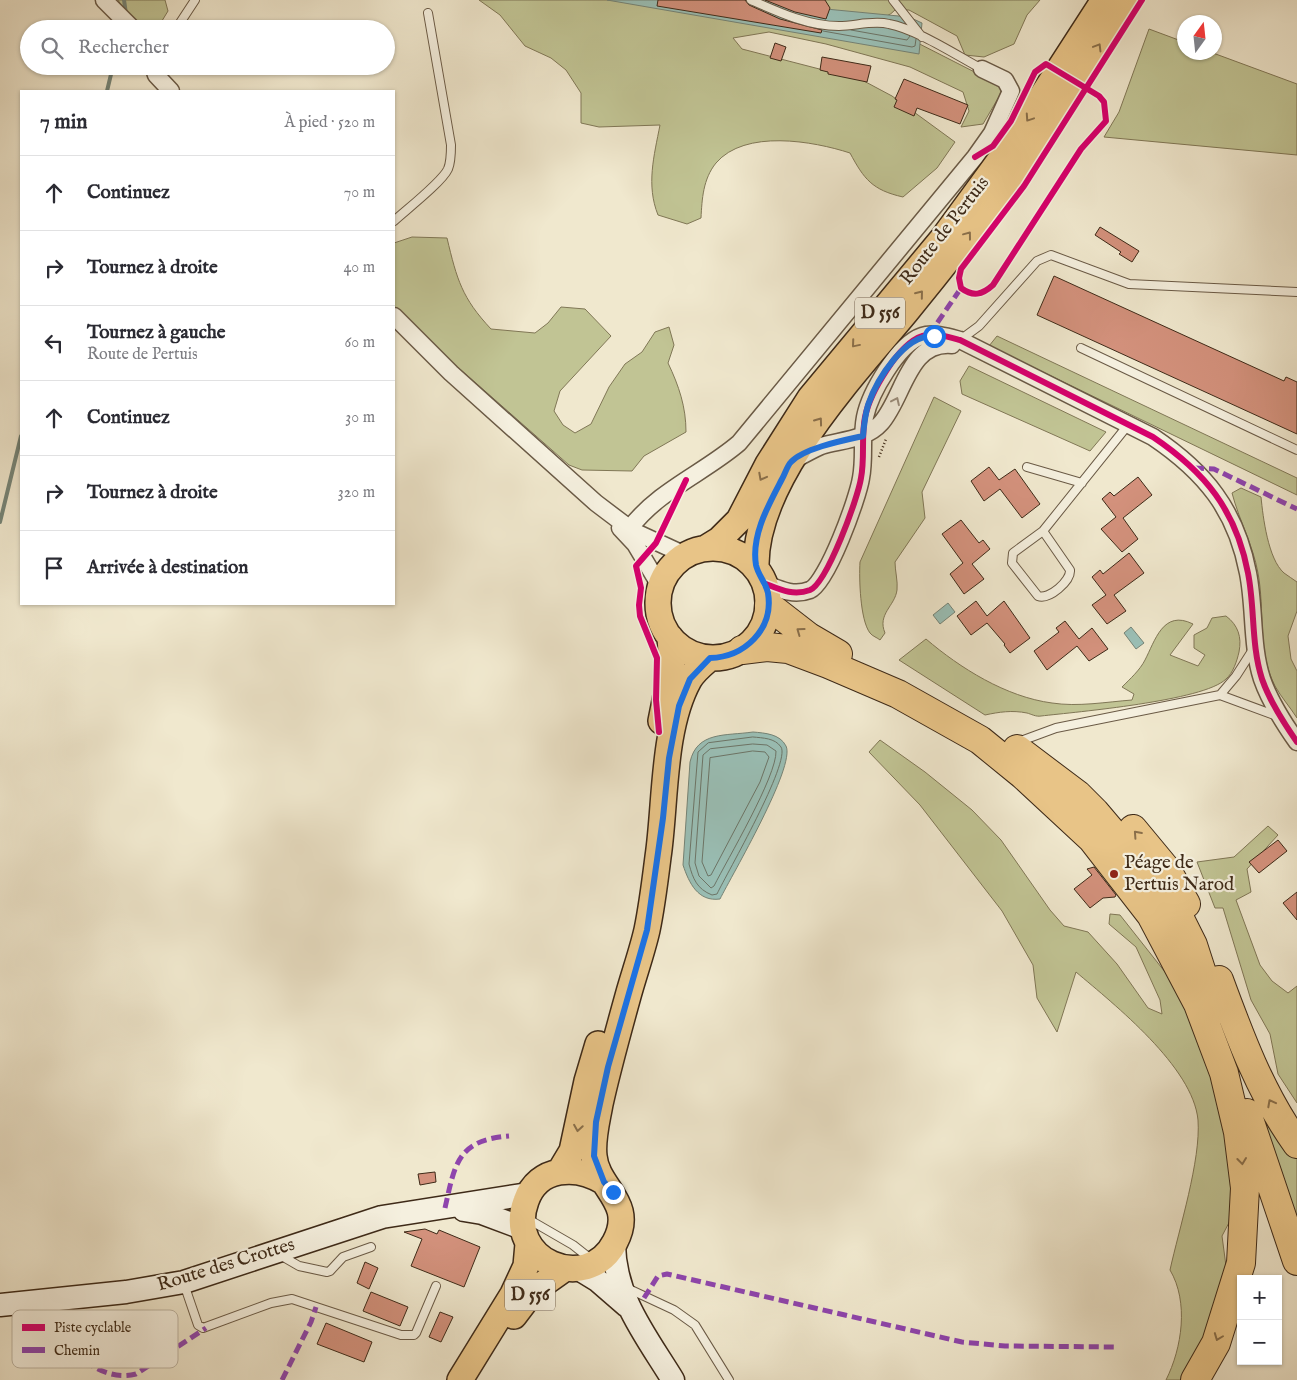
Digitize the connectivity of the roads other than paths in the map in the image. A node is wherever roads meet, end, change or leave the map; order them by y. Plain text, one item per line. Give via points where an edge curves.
1 (104, 0) edge
2 (195, 0) edge
3 (751, 0) edge
4 (893, 0) edge
5 (1104, 0) edge
6 (1125, 0) edge
7 (428, 13) dead end
8 (124, 20) edge
9 (182, 20) edge
10 (923, 38) junction
11 (982, 69) joint
12 (156, 75) edge
13 (1064, 83) junction
14 (170, 90) edge
15 (395, 221) edge
16 (1297, 292) edge
17 (395, 317) edge
18 (960, 340) junction
19 (1081, 348) dead end
20 (988, 356) junction
21 (1128, 426) junction
22 (863, 436) junction
23 (1297, 450) edge
24 (792, 461) junction
25 (1027, 467) dead end
26 (1082, 483) junction
27 (596, 503) junction
28 (630, 528) junction
29 (1043, 531) junction
30 (696, 551) junction
31 (660, 586) junction
32 (764, 586) junction
33 (670, 637) junction
34 (1255, 646) junction
35 (742, 650) junction
36 (710, 658) junction
37 (1220, 695) junction
38 (1280, 718) junction
39 (1297, 742) edge
40 (1012, 745) junction
41 (1042, 780) junction
42 (1297, 1144) edge
43 (560, 1171) junction
44 (604, 1182) junction
45 (448, 1208) junction
46 (494, 1208) dead end
47 (523, 1219) junction
48 (371, 1247) dead end
49 (274, 1252) junction
50 (1297, 1261) edge
51 (595, 1270) junction
52 (184, 1282) junction
53 (436, 1286) dead end
54 (0, 1305) edge
55 (629, 1308) junction
56 (460, 1380) edge
57 (471, 1380) edge
58 (673, 1380) edge
59 (729, 1380) edge
60 (1195, 1380) edge

1 - 8 street
2 - 9 lane
3 - 10 lane via 806,21 836,26 889,24
4 - 10 lane
5 - 13 main road, D 556
13 -> 6 main road, D 556
7 - 15 lane via 451,145 450,162 440,179
10 - 11 lane
11 - 28 street via 1005,80 1011,91 992,133 975,157 739,443 718,461 654,501
12 - 14 street
24 -> 13 main road, Route de Pertuis / D 556 via 840,391 987,210
13 -> 30 main road, Route de Pertuis / D 556 via 1003,156 943,238 810,398 768,464 739,520 719,540
16 - 18 lane via 1129,284 1051,255 1037,261 979,326
17 - 27 street via 451,373
18 - 20 street
18 - 22 street via 925,335 914,339 899,353 868,404
19 - 23 lane
20 - 21 street
22 -> 20 street via 879,426 892,409 914,362 931,346 958,346
21 - 26 lane
21 - 34 street via 1153,438 1194,468 1207,481 1230,517 1248,574
22 - 24 street via 818,448
22 - 32 street via 861,479 855,501 819,584 790,593
24 - 32 main road, Route de Pertuis / D 556 via 764,515 760,530
25 - 26 lane
26 - 29 lane
27 - 28 street
27 - 31 street via 635,544
28 - 30 street via 656,543
29 - 29 lane via 1011,557 1012,563 1038,596 1043,597 1070,574
30 - 31 main road via 670,568
30 - 32 main road via 720,548 734,551 746,558
31 - 33 main road via 658,604 661,621
32 - 35 main road via 765,624
40 -> 32 highway via 809,637
33 - 36 main road via 688,652
33 -> 43 main road via 672,666 659,729 650,816 632,928 587,1081 572,1151
34 - 37 lane
34 - 38 street via 1262,677
35 - 36 main road
35 - 41 highway via 767,647 788,650 855,675 898,694 980,740
36 - 44 main road via 690,679 674,728 647,930 608,1067 596,1122 594,1156
37 - 38 lane
37 - 40 lane via 1056,728
38 - 39 street
40 - 41 highway
42 -> 40 highway via 1274,1110 1252,1066 1205,944 1167,870 1118,813 1082,782 1066,770
41 - 50 highway via 1111,848 1170,924 1190,959 1216,1019
41 -> 60 highway via 1094,865 1178,967 1198,1004 1224,1073 1238,1132 1245,1188 1241,1263 1216,1344
43 - 44 main road via 591,1174
43 - 47 main road via 547,1176
44 - 51 main road via 616,1198 621,1218 620,1232
45 - 46 lane
45 - 47 main road
45 - 47 main road
45 - 49 main road, Route des Crottes via 382,1217
47 - 51 main road via 538,1256 550,1264
47 - 56 main road, D 556 via 526,1266 513,1294
48 - 49 lane via 343,1257 327,1272 299,1266
49 - 52 main road, Route des Crottes
51 - 55 main road
51 - 55 main road via 597,1280
51 - 57 main road, D 556 via 545,1280 520,1306
51 - 59 lane via 684,1316 695,1325
52 - 53 lane via 198,1325 203,1328 271,1303 292,1299 401,1335 416,1333
52 - 54 main road, Route des Crottes via 126,1292
55 - 58 main road

